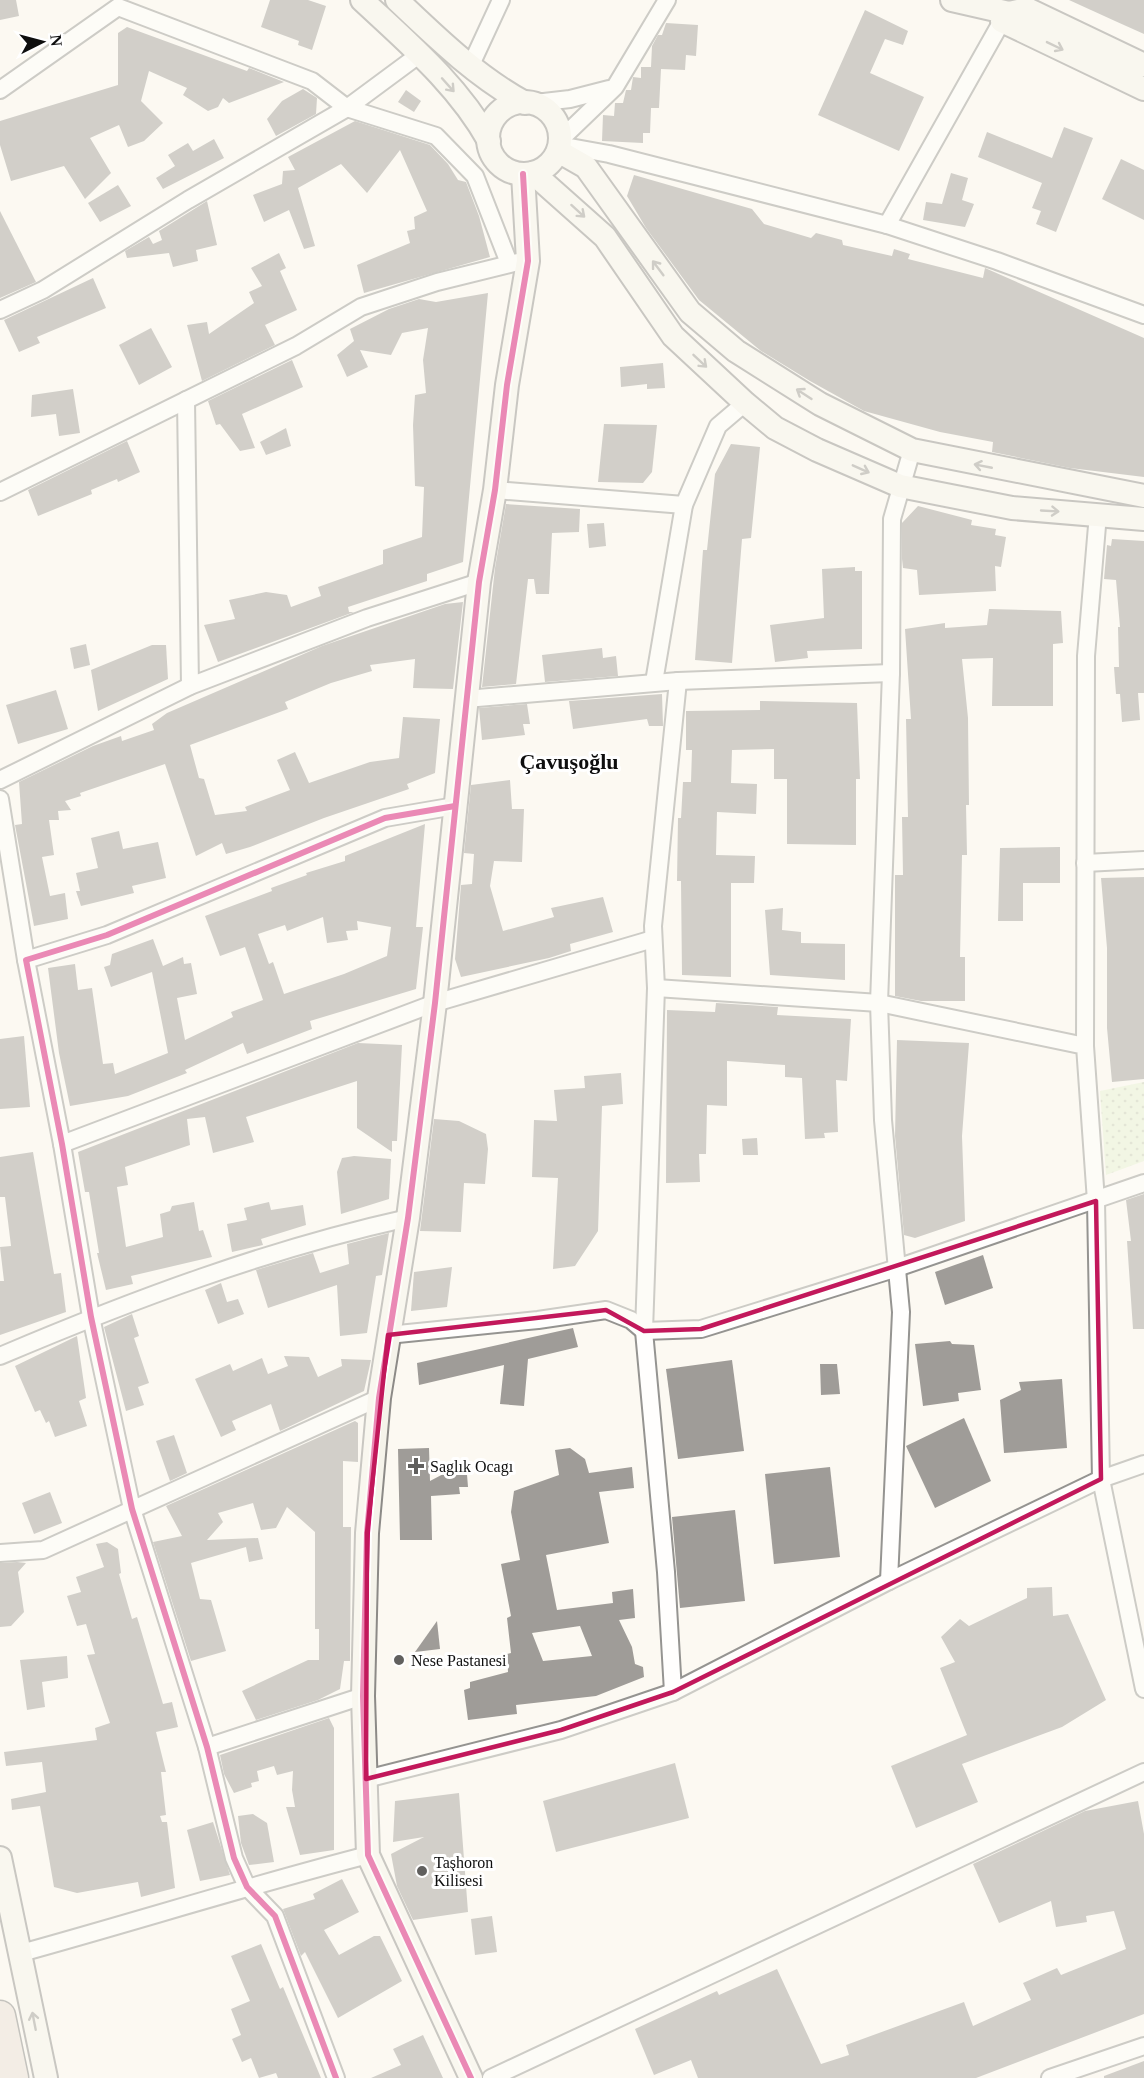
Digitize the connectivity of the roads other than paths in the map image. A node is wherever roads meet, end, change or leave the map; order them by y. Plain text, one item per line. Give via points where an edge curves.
1 (362, 0) edge
2 (397, 0) edge
3 (501, 0) edge
4 (667, 0) edge
5 (952, 0) edge
6 (111, 4) edge
7 (1012, 9) edge
8 (420, 54) junction
9 (1144, 64) edge
10 (470, 67) junction
11 (615, 87) junction
12 (1144, 89) edge
13 (0, 90) edge
14 (530, 103) junction
15 (347, 108) junction
16 (489, 141) junction
17 (559, 145) junction
18 (528, 174) junction
19 (887, 225) junction
20 (518, 262) junction
21 (0, 310) edge
22 (1144, 315) edge
23 (186, 400) junction
24 (745, 403) junction
25 (912, 450) junction
26 (900, 486) junction
27 (495, 490) junction
28 (0, 492) edge
29 (1144, 496) edge
30 (684, 506) junction
31 (1098, 514) junction
32 (1144, 519) edge
33 (478, 582) junction
34 (891, 673) junction
35 (678, 681) junction
36 (654, 682) junction
37 (190, 686) junction
38 (466, 699) junction
39 (0, 780) edge
40 (0, 799) edge
41 (455, 806) junction
42 (1144, 860) edge
43 (1085, 863) junction
44 (653, 939) junction
45 (26, 960) junction
46 (656, 988) junction
47 (879, 1003) junction
48 (435, 1004) junction
49 (1085, 1046) junction
50 (62, 1144) junction
51 (1144, 1183) edge
52 (1096, 1201) junction
53 (408, 1218) junction
54 (895, 1268) junction
55 (90, 1317) junction
56 (644, 1331) junction
57 (388, 1335) junction
58 (0, 1356) edge
59 (379, 1398) junction
60 (1144, 1464) edge
61 (1101, 1479) junction
62 (132, 1509) junction
63 (0, 1552) edge
64 (889, 1581) junction
65 (1144, 1689) edge
66 (673, 1692) junction
67 (363, 1696) junction
68 (207, 1747) junction
69 (1144, 1772) edge
70 (366, 1779) junction
71 (368, 1855) junction
72 (0, 1858) edge
73 (247, 1887) junction
74 (21, 1953) junction
75 (0, 2016) edge
76 (6, 2045) junction
77 (1144, 2046) edge
78 (13, 2078) edge
79 (19, 2078) edge
80 (46, 2078) edge
81 (336, 2078) edge
82 (471, 2078) edge
83 (491, 2078) edge
84 (1050, 2078) edge

1 - 8 street
2 - 10 street
3 - 10 street
4 - 11 street
5 - 7 street
6 - 13 street
6 - 15 street via 312,81
7 - 9 street
7 -> 12 street
7 - 19 street
8 - 15 street
8 -> 16 street via 474,113
10 - 14 street via 500,89
11 - 14 street via 579,97
11 - 17 street
14 - 16 street via 518,102 504,108 490,125
14 - 17 street via 552,115
15 - 20 street via 435,136 475,176
15 - 21 street via 43,290
16 - 18 street via 491,153 500,165
17 - 18 street via 544,168
17 - 19 street via 609,154
25 -> 17 street via 820,405 736,351 690,312 586,168
18 - 20 street
18 -> 24 street via 605,237 674,336
19 - 22 street
20 - 23 street via 437,282 361,307 296,346
20 - 27 street
23 - 28 street
23 - 37 street
24 -> 26 street via 775,428
24 - 30 street via 718,426
25 - 26 street
29 -> 25 street
26 -> 31 street via 1012,508
26 - 34 street via 892,519
27 - 30 street
27 - 33 street
30 - 36 street
31 - 32 street
31 - 43 street via 1086,656
33 - 37 street via 367,618
33 - 38 street
34 - 35 street
34 - 47 street
35 - 36 street
35 - 44 street
36 - 38 street
37 - 39 street
38 - 41 street
40 - 45 street
41 - 45 street via 385,818 108,935
41 - 48 street
42 - 43 street
43 - 49 street
44 - 46 street
44 - 48 street
45 - 50 street
46 - 47 street
46 - 56 street
47 - 49 street
47 - 54 street via 883,1120
48 - 50 street
48 - 53 street
49 - 52 street
50 - 55 street
51 - 52 street
52 - 54 street
52 - 61 street
53 - 55 street via 326,1236
53 - 57 street
54 - 56 street via 701,1329
54 - 64 street via 901,1312
55 - 58 street
55 - 62 street
56 - 57 street via 631,1320 606,1310
56 - 66 street
57 - 59 street
59 - 62 street
59 - 67 street via 367,1533
60 - 61 street
61 - 64 street
61 - 65 street
62 - 63 street via 43,1550
62 - 68 street
64 - 66 street
66 - 70 street via 561,1730
67 - 68 street
67 - 70 street
68 - 73 street via 234,1858
69 - 83 street
70 - 71 street
71 - 73 street
71 - 82 street
72 - 74 street
73 - 74 street
73 - 81 street via 275,1916
80 -> 74 street
75 - 76 highway
76 - 78 highway
76 - 79 highway
77 - 84 street

